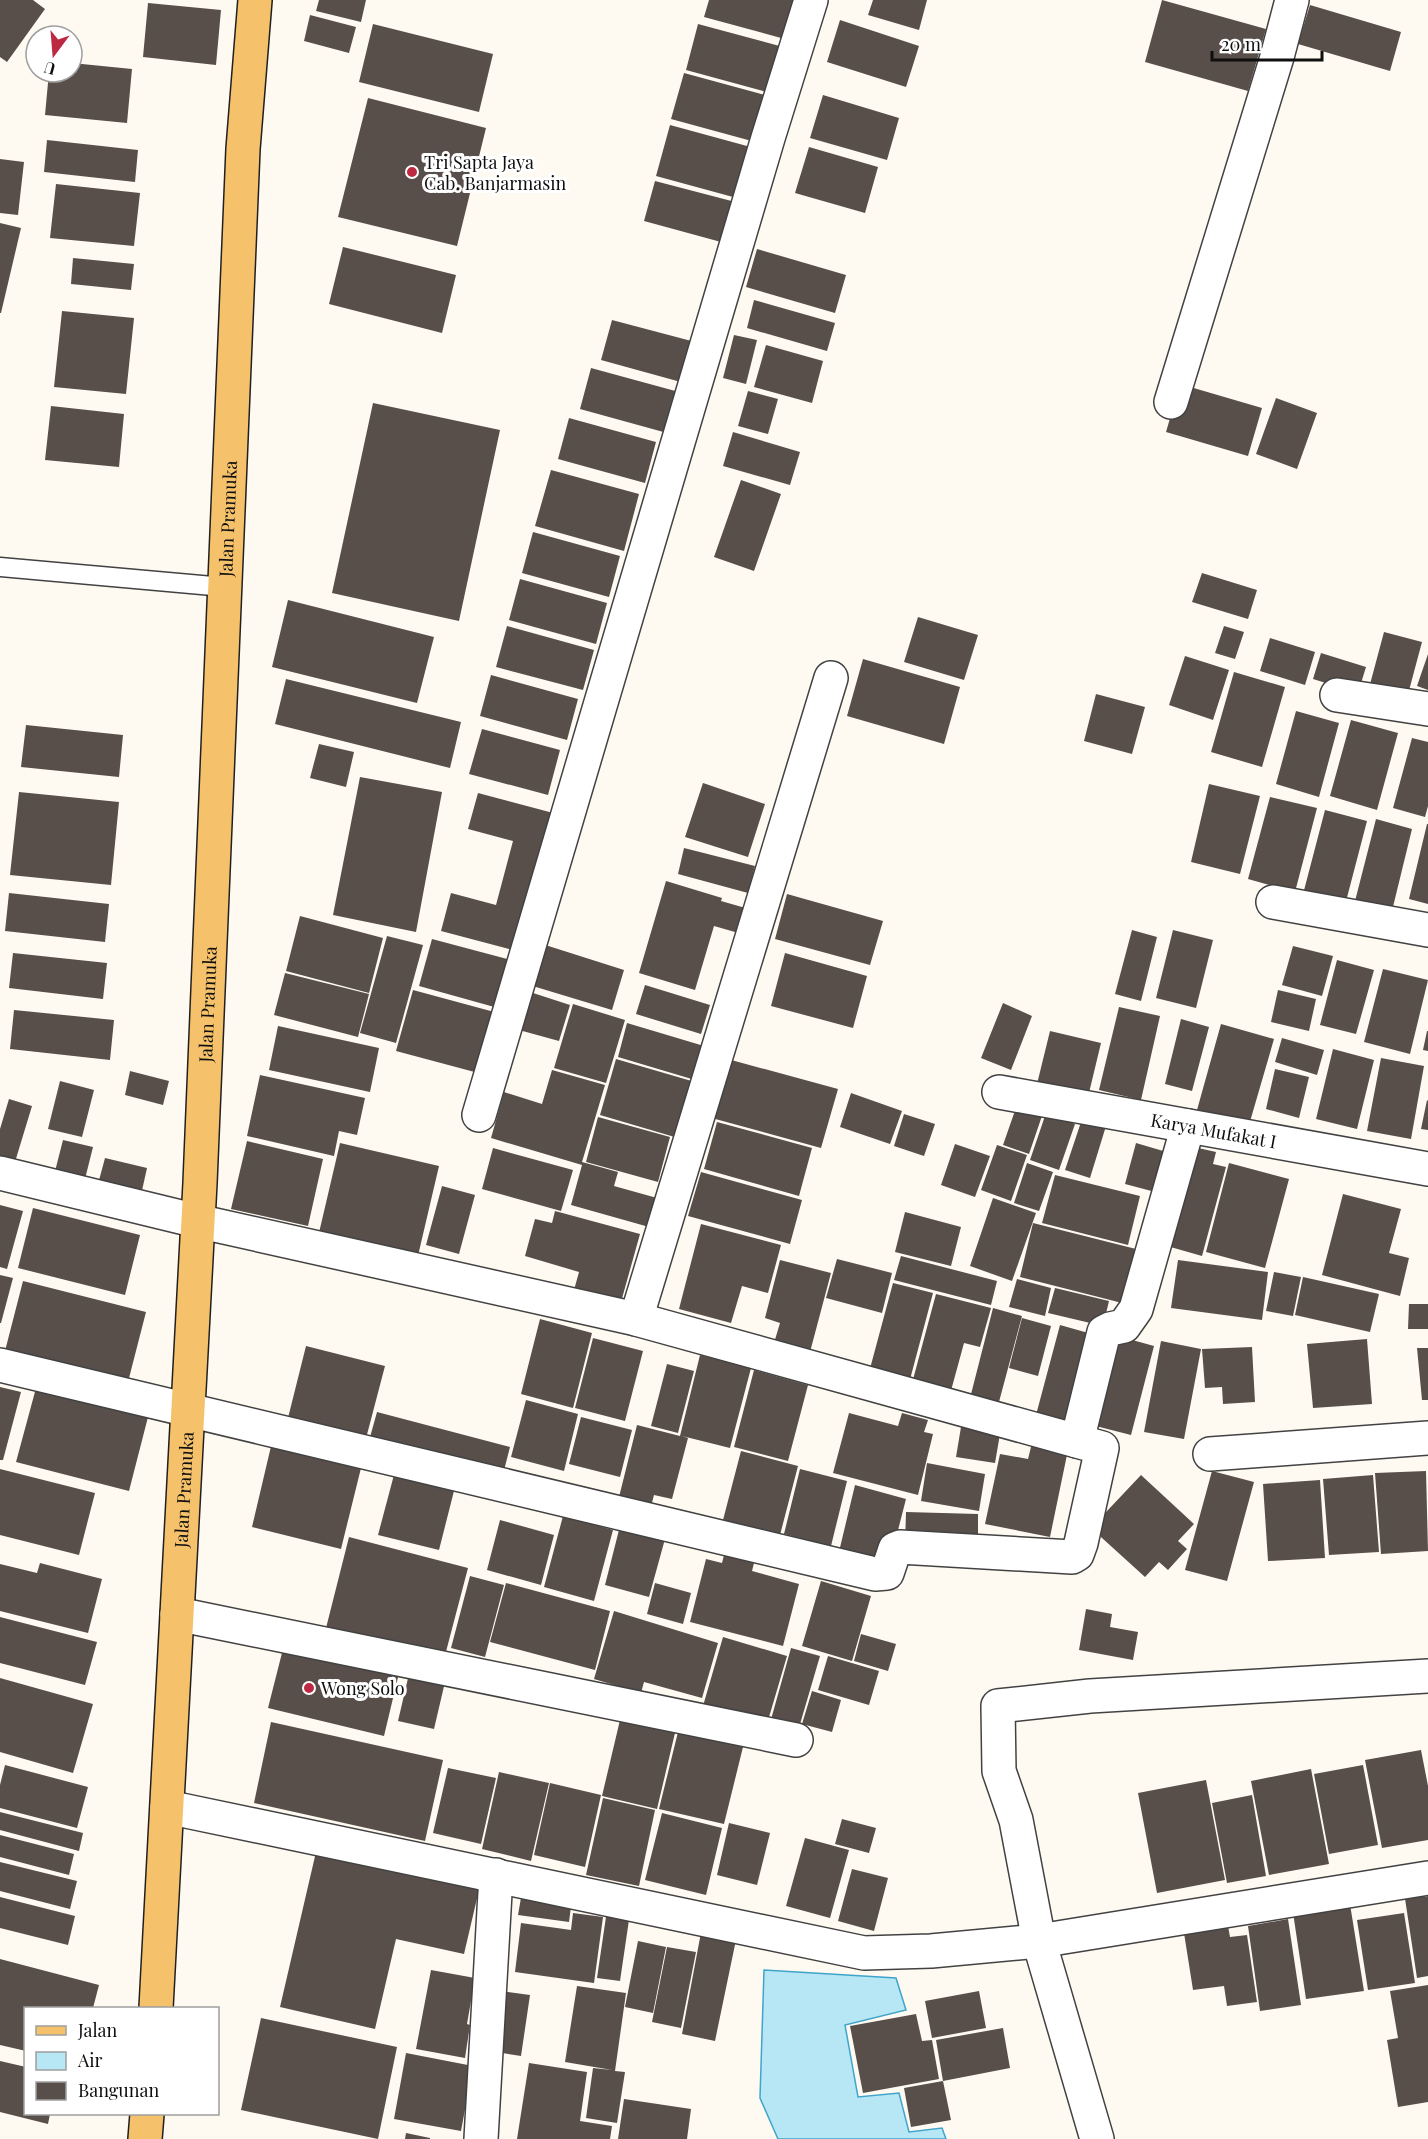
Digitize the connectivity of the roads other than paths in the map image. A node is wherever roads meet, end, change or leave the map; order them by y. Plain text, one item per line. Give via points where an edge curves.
1 (255, 0) edge
2 (811, 0) edge
3 (1293, 0) edge
4 (1171, 402) dead end
5 (0, 567) edge
6 (224, 587) junction
7 (831, 678) dead end
8 (1337, 695) dead end
9 (1428, 709) edge
10 (1273, 902) dead end
11 (1428, 930) edge
12 (999, 1092) dead end
13 (479, 1116) dead end
14 (1188, 1126) junction
15 (1428, 1169) edge
16 (0, 1173) edge
17 (196, 1221) junction
18 (636, 1319) junction
19 (0, 1365) edge
20 (187, 1409) junction
21 (1428, 1437) edge
22 (1077, 1441) junction
23 (1210, 1454) dead end
24 (177, 1614) junction
25 (1428, 1676) edge
26 (796, 1740) dead end
27 (167, 1807) junction
28 (496, 1875) junction
29 (1428, 1878) edge
30 (1039, 1941) junction
31 (156, 2007) edge
32 (147, 2115) edge
33 (145, 2139) edge
34 (481, 2139) edge
35 (1097, 2139) edge

1 - 6 main road, Jalan Pramuka via 243,149
2 - 13 street
3 - 4 street
5 - 6 lane
6 - 17 main road, Jalan Pramuka
7 - 18 street
8 - 9 street
10 - 11 street
12 - 14 street, Karya Mufakat I
14 - 15 street, Karya Mufakat I
14 - 22 street via 1136,1309 1124,1326 1104,1332
16 - 17 street
17 - 18 street
17 - 20 main road, Jalan Pramuka
18 - 22 street
19 - 20 street
20 - 22 street via 884,1575 895,1549 900,1547 1068,1558 1077,1554 1102,1448
20 - 24 main road, Jalan Pramuka
21 - 23 street
24 - 26 street
24 - 27 main road, Jalan Pramuka
25 - 30 street via 1090,1696 998,1706 999,1771 1016,1820
27 - 28 street
27 - 31 main road, Jalan Pramuka
28 - 30 street via 864,1953
28 - 34 street
29 - 30 street
30 - 35 street
32 - 33 main road

